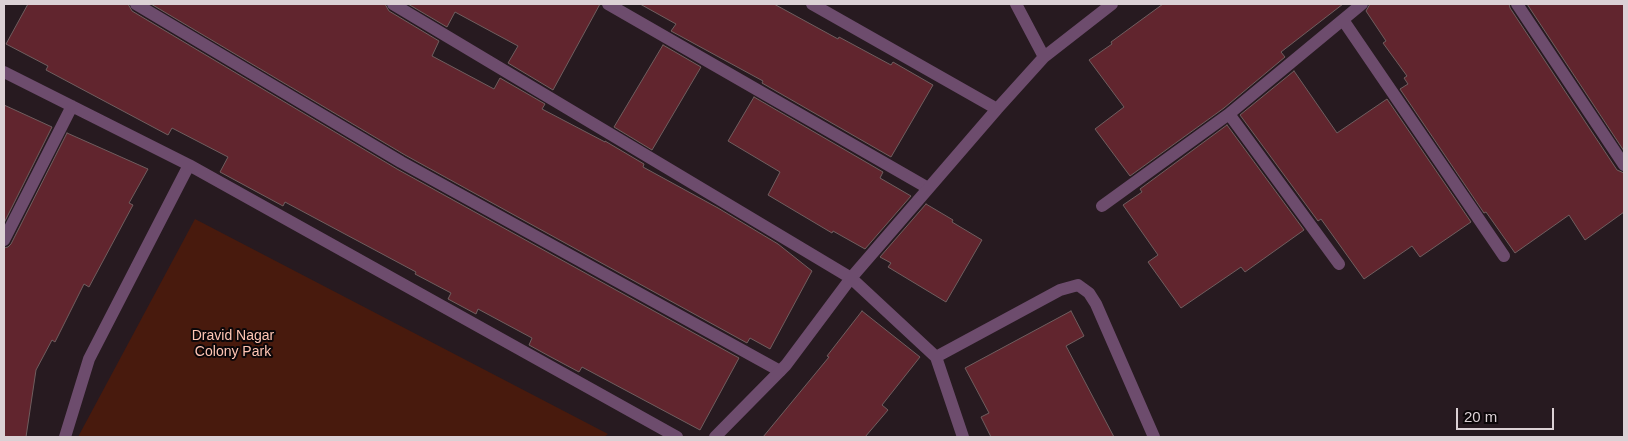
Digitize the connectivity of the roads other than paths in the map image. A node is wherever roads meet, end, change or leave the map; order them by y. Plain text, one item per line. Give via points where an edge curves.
1 (136, 4) edge
2 (393, 4) edge
3 (608, 4) edge
4 (812, 4) edge
5 (1016, 4) edge
6 (1112, 4) edge
7 (1362, 4) edge
8 (1517, 4) edge
9 (1343, 20) junction
10 (1044, 57) junction
11 (4, 72) edge
12 (72, 106) junction
13 (997, 109) junction
14 (1229, 114) junction
15 (189, 165) junction
16 (1624, 166) edge
17 (928, 188) junction
18 (1102, 206) dead end
19 (4, 240) edge
20 (1504, 256) dead end
21 (1339, 264) dead end
22 (851, 278) junction
23 (936, 357) junction
24 (780, 371) junction
25 (65, 437) edge
26 (677, 437) edge
27 (715, 437) edge
28 (963, 437) edge
29 (1154, 437) edge

1 - 24 street via 401,162
2 - 22 street
3 - 17 street
4 - 13 street
5 - 10 street
6 - 10 street
7 - 9 street
8 - 16 street
9 - 14 street
9 - 20 street
10 - 13 street
11 - 12 street
12 - 15 street
12 - 19 street
13 - 17 street
14 - 18 street
14 - 21 street
15 - 25 street via 89,360
15 - 26 street
17 - 22 street
22 - 23 street
22 - 24 street
23 - 28 street
23 - 29 street via 1060,290 1078,285 1096,304
24 - 27 street

